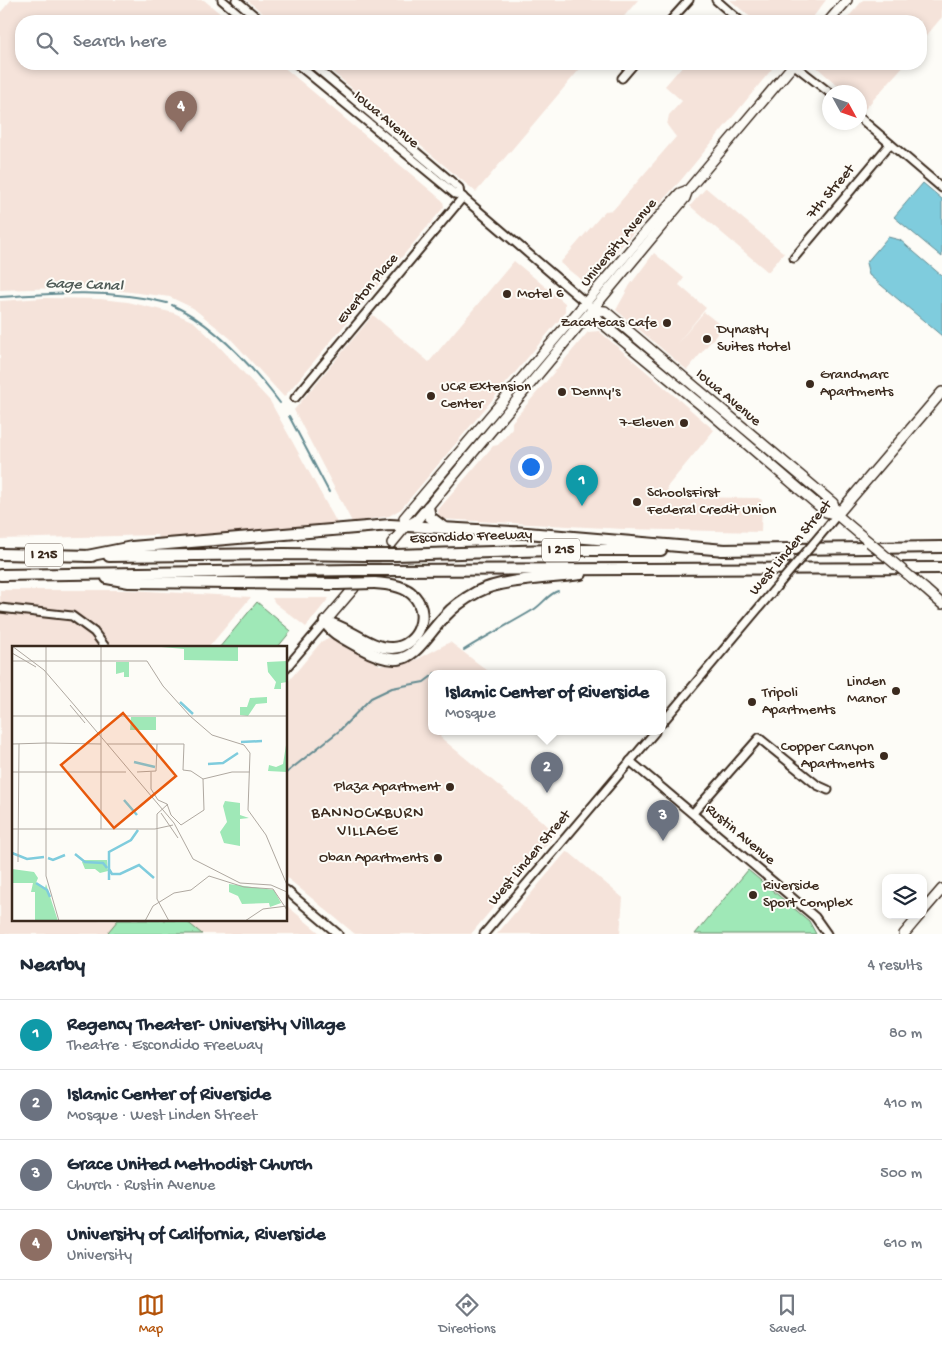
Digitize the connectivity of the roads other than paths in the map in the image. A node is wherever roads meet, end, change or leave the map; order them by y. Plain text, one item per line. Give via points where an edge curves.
1 (222, 0) edge
2 (236, 0) edge
3 (689, 0) edge
4 (716, 0) edge
5 (847, 0) edge
6 (240, 15) edge
7 (254, 15) edge
8 (675, 15) edge
9 (733, 15) edge
10 (834, 15) edge
11 (304, 70) edge
12 (319, 70) edge
13 (629, 70) edge
14 (788, 70) edge
15 (801, 70) edge
16 (622, 78) dead end
17 (822, 87) edge
18 (867, 124) edge
19 (890, 144) junction
20 (942, 188) edge
21 (688, 190) junction
22 (461, 196) junction
23 (661, 214) junction
24 (647, 245) junction
25 (794, 258) dead end
26 (586, 303) junction
27 (594, 310) junction
28 (942, 392) edge
29 (295, 398) dead end
30 (428, 507) junction
31 (837, 515) junction
32 (406, 526) junction
33 (444, 528) junction
34 (392, 544) tunnel mouth
35 (942, 547) edge
36 (725, 550) junction
37 (0, 554) edge
38 (87, 556) junction
39 (941, 568) edge
40 (624, 569) junction
41 (87, 574) junction
42 (0, 575) edge
43 (354, 588) tunnel mouth
44 (942, 604) edge
45 (0, 608) edge
46 (325, 622) junction
47 (104, 646) edge
48 (288, 666) edge
49 (666, 718) edge
50 (652, 735) edge
51 (630, 761) junction
52 (828, 790) dead end
53 (693, 814) junction
54 (942, 889) edge
55 (288, 892) edge
56 (927, 906) edge
57 (917, 919) edge
58 (338, 934) edge
59 (484, 934) edge
60 (828, 934) edge
61 (904, 934) edge

1 - 6 street
2 - 7 street
3 - 8 street
4 - 9 street
5 - 10 main road
11 - 22 street, Iowa Avenue via 454,194
12 - 22 street, Iowa Avenue via 459,188
13 - 16 street
14 - 21 main road, University Avenue
15 - 17 street
18 - 19 street
19 - 20 street
19 - 25 street, 7th Street
21 - 23 main road, University Avenue via 680,193
21 - 24 main road, University Avenue via 686,198
22 - 26 street, Iowa Avenue
22 - 29 street, Everton Place
23 - 24 main road via 645,241
23 - 26 main road, University Avenue
24 - 27 main road, University Avenue
26 - 27 main road, Iowa Avenue
26 - 32 main road, University Avenue via 404,518
27 - 30 main road, University Avenue
27 - 31 main road, Iowa Avenue via 598,320 826,512
28 - 31 main road, West Linden Street
30 - 32 main road, University Avenue via 417,520
30 - 33 highway via 430,517
31 - 44 main road, Iowa Avenue, bridge
31 - 49 street, West Linden Street, bridge
32 - 33 highway
32 - 34 main road, University Avenue
32 - 38 highway via 366,526 132,547
33 - 36 highway
35 - 36 highway, Escondido Freeway / I 215
36 - 38 highway, Escondido Freeway / I 215, bridge
37 - 38 highway, Escondido Freeway / I 215
39 - 40 highway, Escondido Freeway / I 215
40 - 41 highway, Escondido Freeway / I 215, bridge
40 - 46 highway via 484,589 453,608 415,652 398,659 375,656 331,631
41 - 42 highway, Escondido Freeway / I 215
41 - 46 highway, bridge via 129,582 374,583 403,588 421,608 421,624 414,638 393,648 378,645 337,624
43 - 46 main road
45 - 47 street via 72,616 94,632
46 - 48 street
50 - 51 street, West Linden Street
51 - 53 street, Rustin Avenue
51 - 59 street, West Linden Street
52 - 53 street via 816,785 759,738
53 - 60 street, Rustin Avenue via 815,917
54 - 56 main road
55 - 58 street
57 - 61 main road

